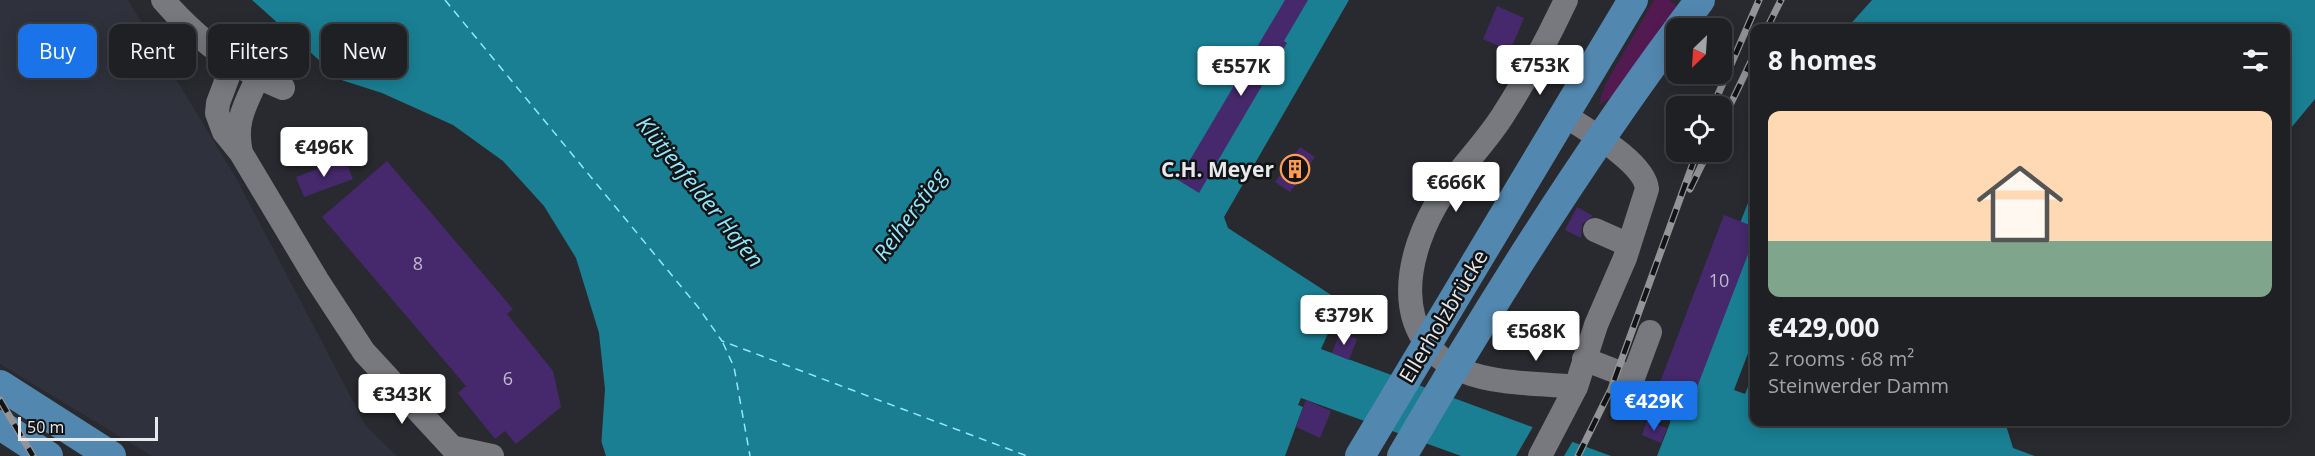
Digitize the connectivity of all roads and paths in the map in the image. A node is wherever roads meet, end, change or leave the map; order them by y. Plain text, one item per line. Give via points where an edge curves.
1 (163, 0) edge
2 (1566, 0) edge
3 (1633, 0) edge
4 (1700, 0) edge
5 (1687, 18) edge
6 (208, 44) edge
7 (1666, 47) edge
8 (226, 78) edge
9 (258, 78) edge
10 (260, 78) edge
11 (283, 88) dead end
12 (1564, 115) junction
13 (1600, 139) junction
14 (241, 153) junction
15 (1595, 230) dead end
16 (1629, 245) junction
17 (1650, 333) dead end
18 (1584, 359) junction
19 (0, 385) edge
20 (1576, 387) junction
21 (0, 425) edge
22 (0, 447) edge
23 (457, 452) edge
24 (12, 456) edge
25 (48, 456) edge
26 (111, 456) edge
27 (492, 456) edge
28 (1360, 456) edge
29 (1402, 456) edge
30 (1540, 456) edge

1 - 6 street
2 - 20 street via 1505,113 1440,198 1419,243 1410,298 1414,323 1423,340 1457,367 1493,380
3 - 12 main road, Ellerholzbrücke
4 - 5 main road, Ellerholzbrücke
7 - 13 main road, Ellerholzbrücke
8 - 14 street via 217,113 224,132
9 - 14 street via 238,123
10 - 11 street
12 - 13 street
12 - 28 main road, Ellerholzbrücke
13 - 16 street via 1645,180 1644,202
13 - 29 main road, Ellerholzbrücke via 1497,295
14 - 23 street via 364,352
15 - 16 street
16 - 18 street
17 - 18 street via 1634,378
18 - 20 street
19 - 26 main road
20 - 30 street
21 - 25 main road
22 - 24 main road
23 - 27 street

